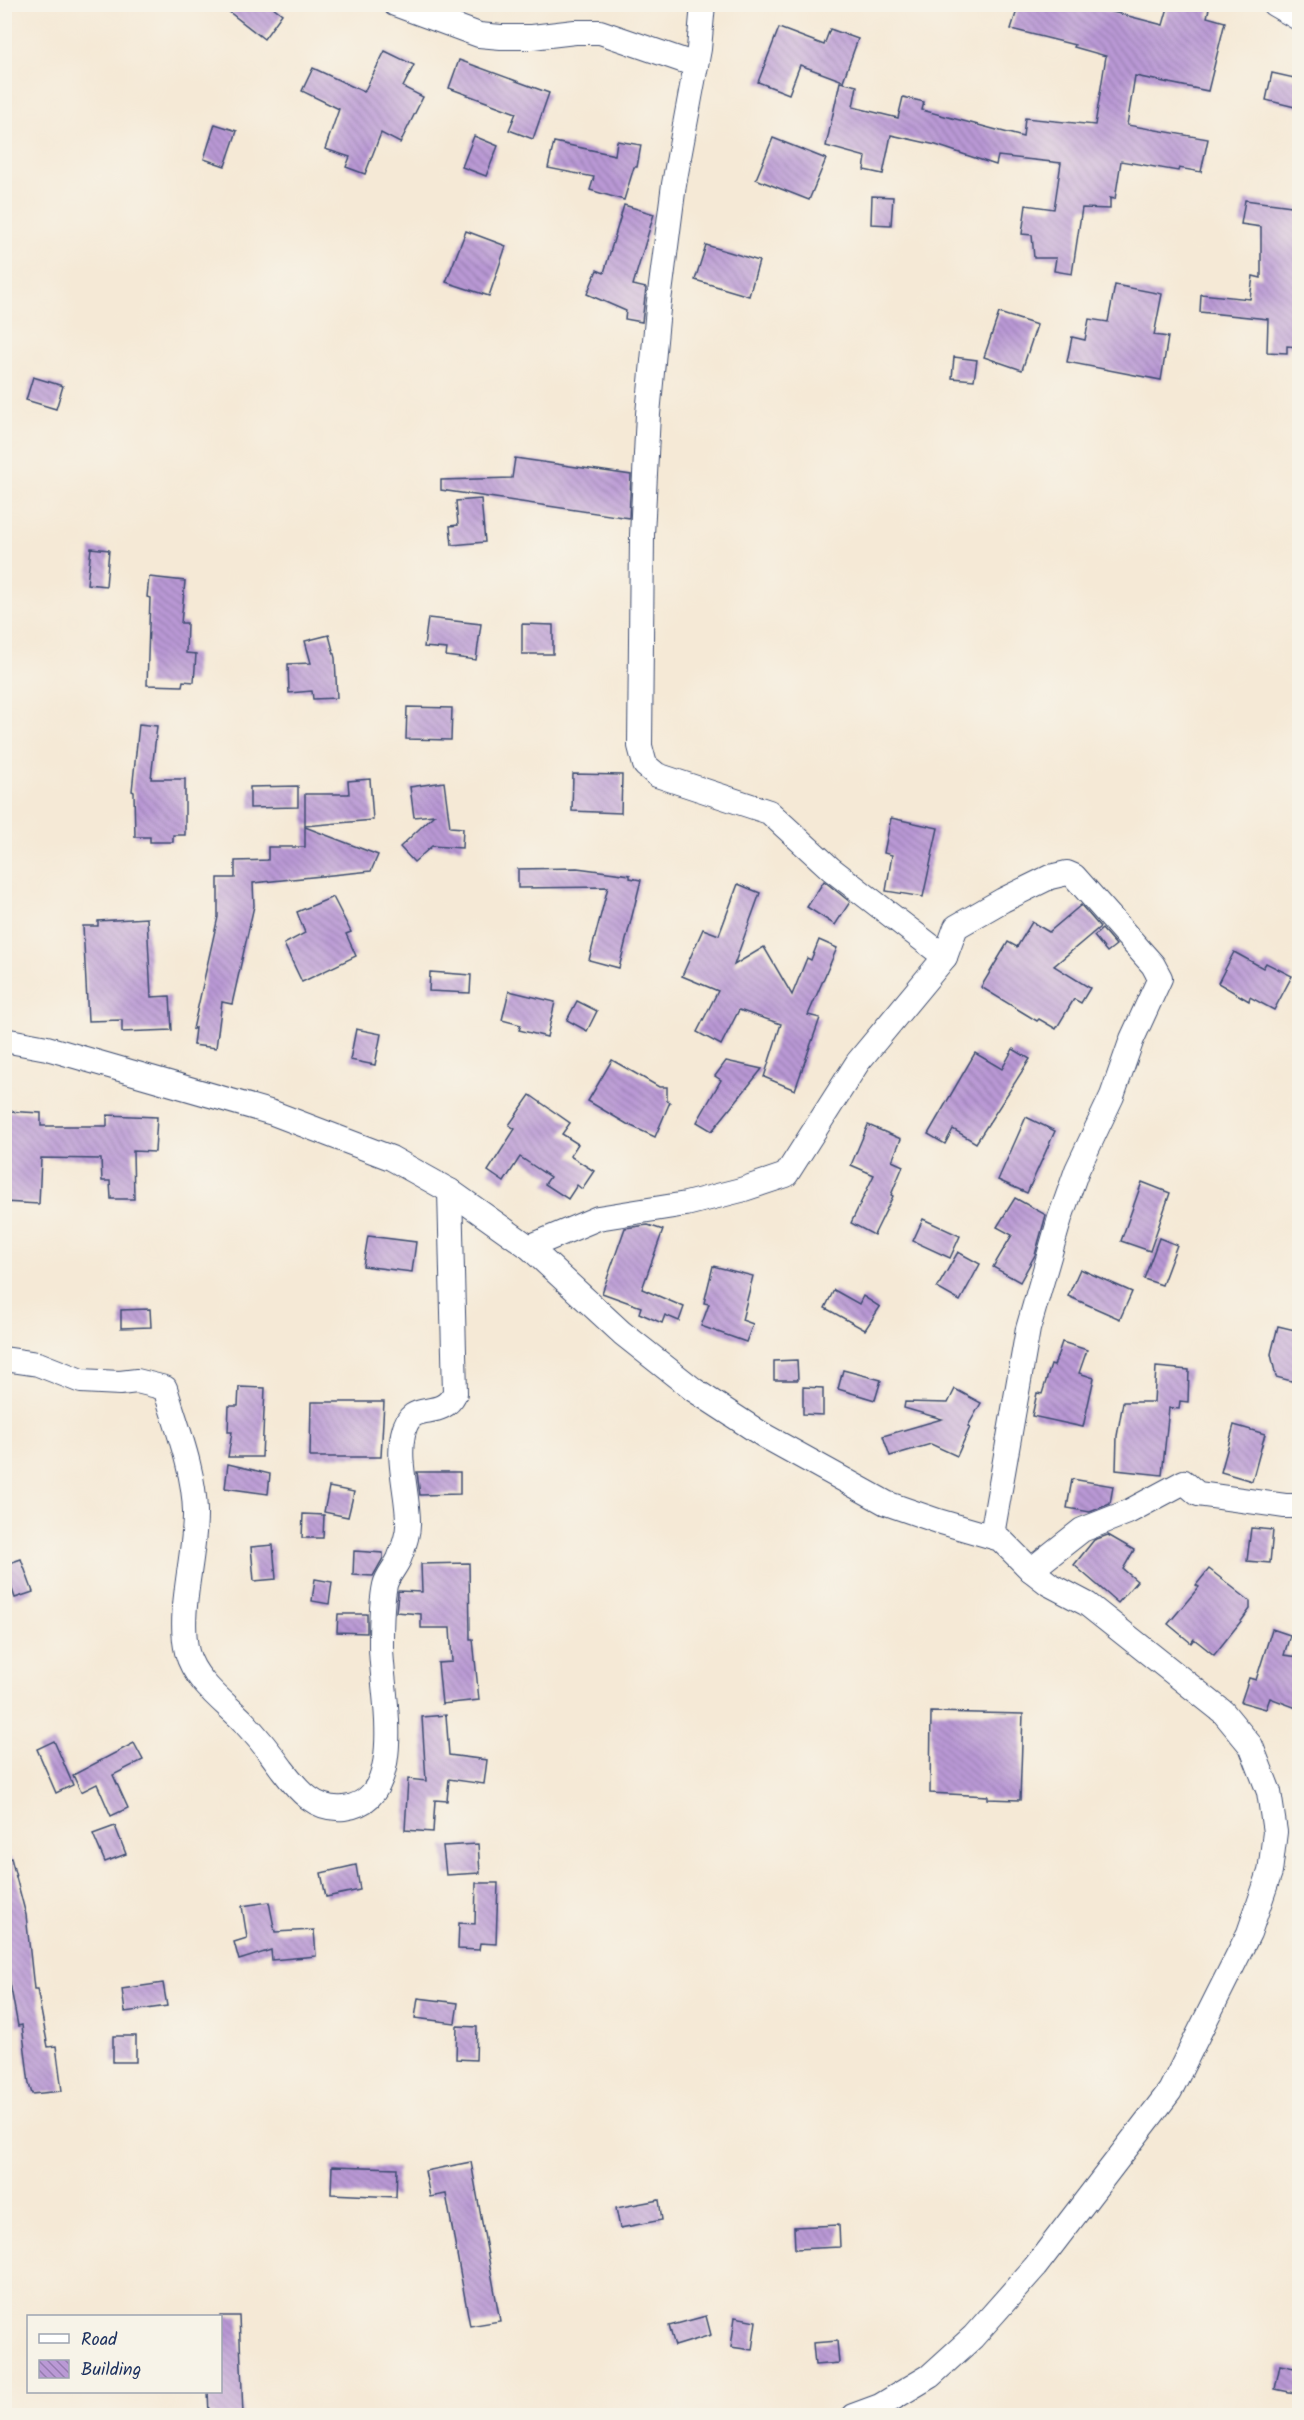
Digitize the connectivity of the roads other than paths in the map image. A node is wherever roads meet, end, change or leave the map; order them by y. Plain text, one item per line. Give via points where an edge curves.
1 (395, 4) edge
2 (703, 4) edge
3 (1274, 4) edge
4 (1299, 19) edge
5 (696, 65) junction
6 (945, 957) junction
7 (4, 1040) edge
8 (450, 1191) junction
9 (529, 1247) junction
10 (4, 1359) edge
11 (1299, 1506) edge
12 (992, 1535) junction
13 (1031, 1570) junction
14 (853, 2415) edge

1 - 5 street via 479,35 531,37 600,32
2 - 5 street
3 - 4 street
5 - 6 street via 674,184 648,414 642,535 640,746 645,765 657,775 769,812 831,869
6 - 9 street via 858,1062 786,1175 686,1204 598,1218
6 - 12 street via 956,927 1040,881 1067,873 1081,883 1160,978 1068,1194 1028,1329
7 - 8 street via 47,1048 273,1113 391,1158
8 - 9 street
8 - 10 street via 454,1393 441,1408 419,1411 409,1418 402,1438 409,1523 399,1558 385,1583 381,1645 388,1733 384,1767 378,1785 354,1807 334,1809 311,1802 193,1667 187,1653 185,1621 194,1494 165,1388 136,1381 81,1382 38,1364
9 - 12 street via 622,1333 694,1390 763,1435 886,1503
11 - 13 street via 1198,1494 1184,1482 1128,1512 1082,1530
12 - 13 street
13 - 14 street via 1087,1604 1223,1712 1251,1746 1269,1792 1275,1832 1270,1872 1250,1934 1170,2091 1035,2267 973,2337 930,2376 880,2406

